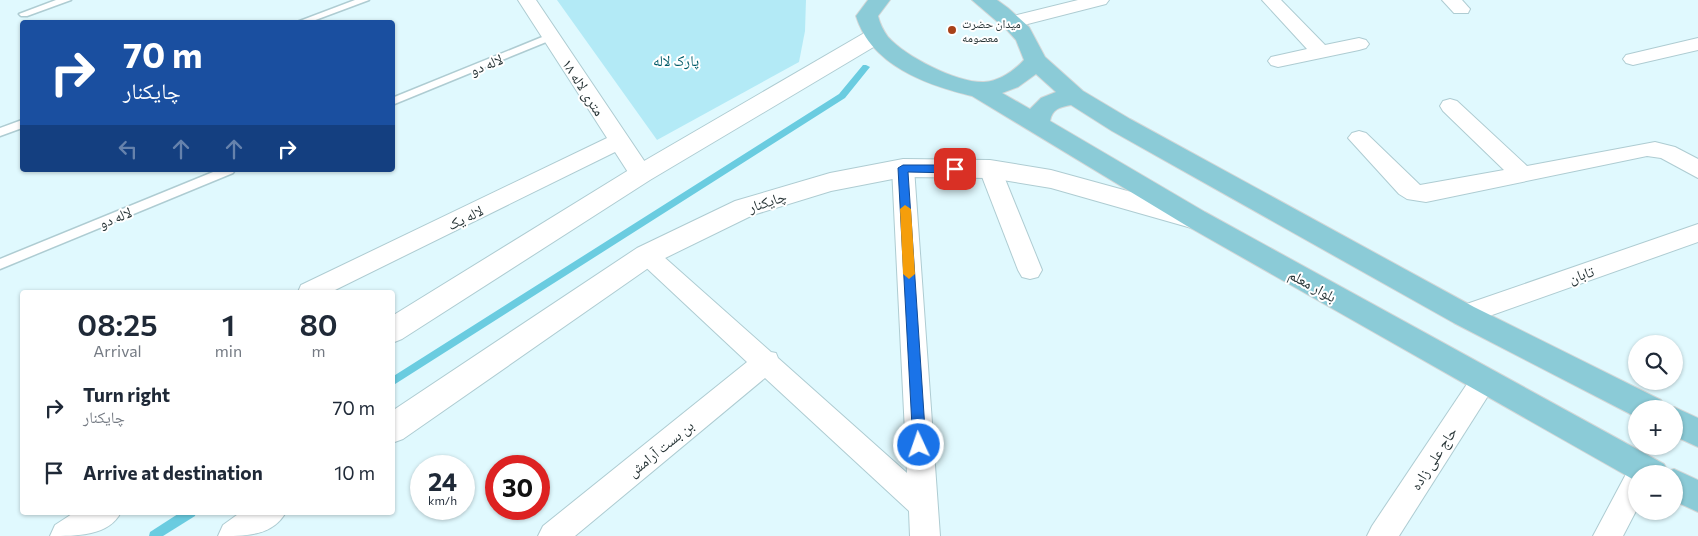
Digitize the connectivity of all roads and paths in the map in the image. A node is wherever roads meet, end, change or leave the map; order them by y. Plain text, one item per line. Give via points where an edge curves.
1 (66, 0) edge
2 (364, 0) edge
3 (526, 0) edge
4 (983, 0) edge
5 (1100, 0) edge
6 (1271, 0) edge
7 (870, 13) edge
8 (24, 14) dead end
9 (308, 20) edge
10 (1012, 22) junction
11 (552, 36) junction
12 (1359, 44) dead end
13 (1698, 44) edge
14 (1321, 52) junction
15 (1633, 59) dead end
16 (1035, 60) junction
17 (1278, 61) dead end
18 (978, 89) junction
19 (1075, 97) junction
20 (395, 101) edge
21 (1450, 106) dead end
22 (20, 125) edge
23 (1036, 125) junction
24 (0, 132) edge
25 (1360, 138) dead end
26 (620, 141) junction
27 (903, 168) junction
28 (990, 170) junction
29 (1698, 170) edge
30 (224, 172) edge
31 (641, 174) junction
32 (1523, 175) junction
33 (1196, 219) junction
34 (1698, 233) edge
35 (647, 255) junction
36 (1, 264) dead end
37 (1030, 270) dead end
38 (314, 290) edge
39 (1464, 315) junction
40 (395, 329) edge
41 (766, 361) junction
42 (1484, 380) junction
43 (1632, 400) edge
44 (1683, 426) edge
45 (395, 427) edge
46 (1698, 433) edge
47 (1628, 466) edge
48 (1683, 489) edge
49 (1698, 497) edge
50 (1628, 501) edge
51 (923, 505) junction
52 (100, 515) edge
53 (266, 515) edge
54 (67, 536) edge
55 (236, 536) edge
56 (553, 536) edge
57 (925, 536) edge
58 (1382, 536) edge
59 (1608, 536) edge

1 - 8 lane
2 - 9 lane
3 - 11 street, ۱۸ متری لاله
4 - 10 main road
5 - 10 street
6 - 14 street
7 - 18 main road via 904,61 940,79
7 - 31 street via 818,68 768,101
10 - 16 main road via 1029,41
11 - 20 lane, لاله دو
11 - 26 street, ۱۸ متری لاله
12 - 14 street
13 - 15 street
14 - 17 street
16 - 18 main road via 1031,69 1016,79
16 - 19 main road
18 - 23 main road, بلوار معلم
19 - 23 main road via 1046,104 1038,112
19 - 39 main road
21 - 32 street
22 - 24 lane
23 - 33 main road, بلوار معلم
25 - 32 street via 1415,193 1426,194
26 - 31 street, ۱۸ متری لاله
26 - 38 street, لاله یک
27 - 28 street, چایکنار
27 - 35 street, چایکنار via 830,182 744,208
27 - 51 street
28 - 33 street, چایکنار via 1051,179
28 - 37 street
29 - 32 street via 1675,154 1647,149
30 - 36 lane, لاله دو
31 - 40 street
33 - 42 main road, بلوار معلم
34 - 39 street, تابان
35 - 41 street
35 - 45 street, چایکنار
39 - 43 main road
41 - 51 street
41 - 56 street, بن بست آرامش
42 - 47 main road, بلوار معلم
42 - 58 street, حاج علی زاده
44 - 46 main road
48 - 49 main road
50 - 59 street
51 - 57 street
52 - 54 street
53 - 55 street

